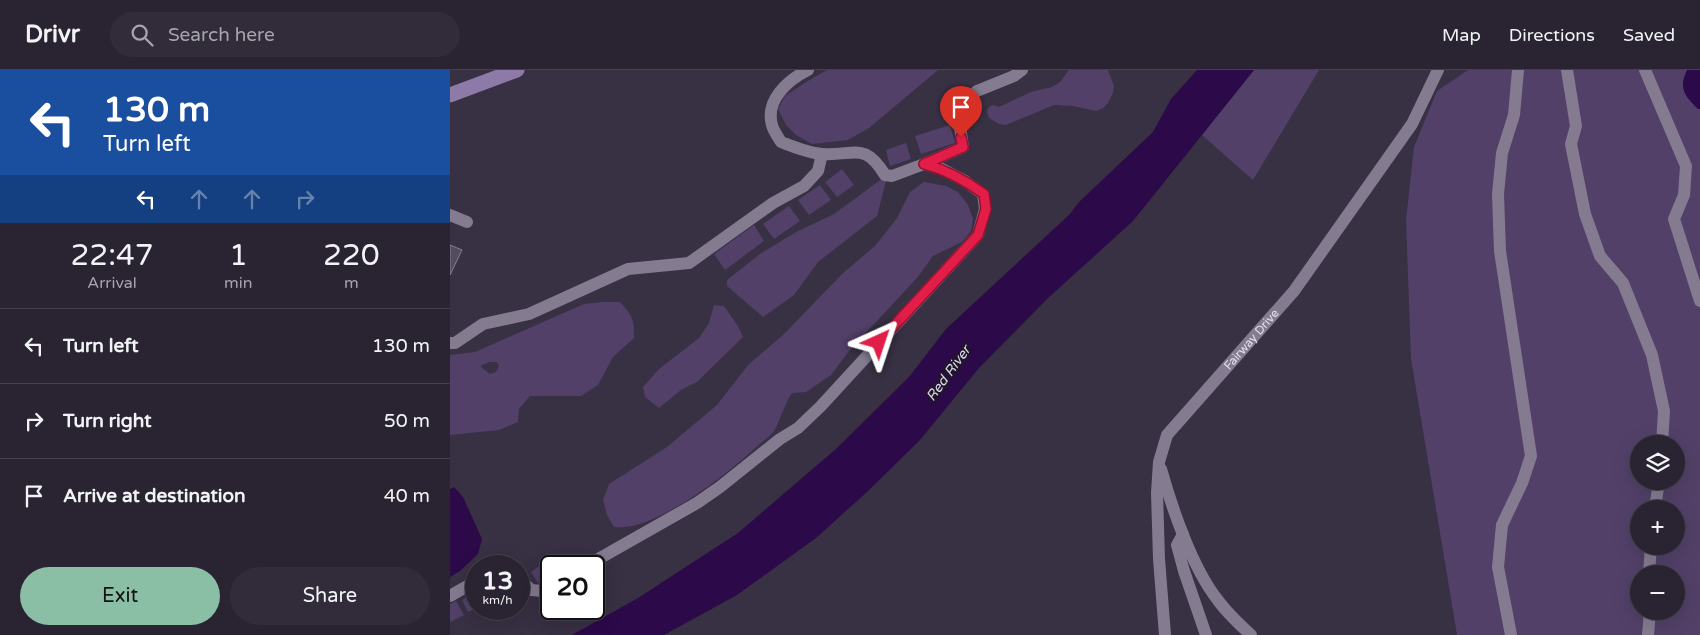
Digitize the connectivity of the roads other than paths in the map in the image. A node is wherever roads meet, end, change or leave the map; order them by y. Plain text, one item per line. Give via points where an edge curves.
1 (517, 70) edge
2 (808, 70) edge
3 (1022, 70) edge
4 (1438, 70) edge
5 (1518, 70) edge
6 (1567, 70) edge
7 (1645, 70) edge
8 (450, 95) edge
9 (822, 154) junction
10 (924, 164) junction
11 (450, 215) edge
12 (467, 222) dead end
13 (1700, 301) edge
14 (450, 343) edge
15 (1663, 435) edge
16 (1159, 462) junction
17 (1183, 534) junction
18 (605, 555) edge
19 (465, 587) edge
20 (450, 596) edge
21 (1649, 620) edge
22 (1165, 635) edge
23 (1206, 635) edge
24 (1251, 635) edge
25 (1512, 635) edge
26 (1648, 635) edge

1 - 8 main road
2 - 9 street via 796,76 777,94 772,106 772,125 781,142
3 - 10 street via 964,101 960,127 963,147
4 - 16 street, Fairway Drive via 1412,124 1294,291 1167,435
5 - 25 street via 1514,115 1502,153 1498,194 1500,251 1531,456 1502,525 1498,567
6 - 15 street via 1576,126 1571,144 1585,214 1600,256 1623,283 1652,355 1664,411
7 - 13 street via 1686,166 1684,195 1674,219
9 - 10 street via 866,153 876,160 885,175 892,176
9 - 14 street via 818,171 804,186 773,203 689,263 628,269 529,314 483,324
10 - 18 street via 966,181 984,194 986,209 978,235 798,428 697,503
11 - 12 street
16 - 17 street
16 - 22 street, Fairway Drive via 1157,503
17 - 23 street via 1178,545
17 - 24 street via 1216,599
19 - 20 street
21 - 26 street

